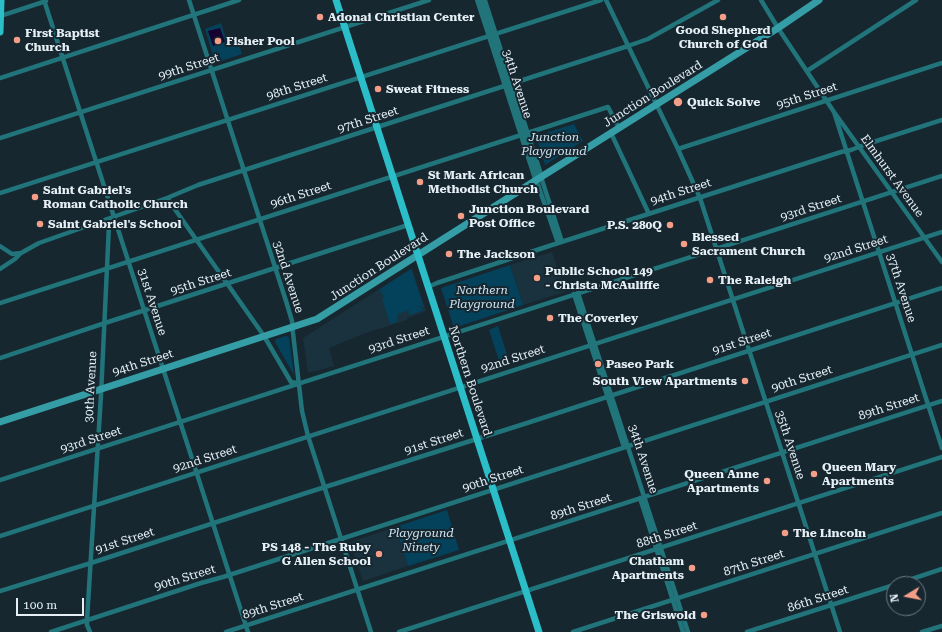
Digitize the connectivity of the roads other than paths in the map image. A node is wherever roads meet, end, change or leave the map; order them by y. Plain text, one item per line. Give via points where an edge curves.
1 (1, 0) edge
2 (45, 0) edge
3 (189, 0) edge
4 (239, 0) edge
5 (336, 0) edge
6 (429, 0) edge
7 (478, 0) edge
8 (484, 0) edge
9 (601, 0) edge
10 (606, 0) edge
11 (718, 0) edge
12 (761, 0) edge
13 (819, 0) edge
14 (916, 0) edge
15 (194, 15) junction
16 (0, 16) edge
17 (344, 28) junction
18 (778, 28) junction
19 (0, 32) edge
20 (492, 35) junction
21 (628, 46) junction
22 (62, 57) junction
23 (942, 63) edge
24 (212, 70) junction
25 (807, 71) junction
26 (360, 77) junction
27 (0, 78) edge
28 (508, 85) junction
29 (826, 100) junction
30 (656, 105) junction
31 (80, 112) junction
32 (834, 112) junction
33 (228, 120) junction
34 (942, 120) edge
35 (377, 127) junction
36 (619, 128) junction
37 (610, 133) junction
38 (524, 134) junction
39 (0, 138) edge
40 (859, 147) junction
41 (678, 149) junction
42 (846, 151) junction
43 (96, 162) junction
44 (244, 170) junction
45 (392, 176) junction
46 (942, 176) edge
47 (538, 178) junction
48 (892, 192) junction
49 (0, 193) edge
50 (167, 198) junction
51 (700, 198) junction
52 (863, 202) junction
53 (649, 214) junction
54 (114, 217) junction
55 (260, 219) junction
56 (408, 225) junction
57 (942, 232) edge
58 (925, 238) junction
59 (197, 240) junction
60 (560, 243) junction
61 (0, 246) edge
62 (717, 248) junction
63 (879, 252) junction
64 (20, 253) junction
65 (418, 255) junction
66 (128, 261) junction
67 (942, 262) edge
68 (107, 268) junction
69 (275, 268) junction
70 (0, 269) edge
71 (227, 284) junction
72 (428, 287) junction
73 (942, 288) edge
74 (576, 294) junction
75 (733, 300) junction
76 (0, 303) edge
77 (895, 303) junction
78 (144, 310) junction
79 (105, 323) junction
80 (292, 327) junction
81 (264, 336) junction
82 (444, 336) junction
83 (593, 344) junction
84 (942, 344) edge
85 (749, 350) junction
86 (912, 354) junction
87 (0, 358) edge
88 (163, 368) junction
89 (299, 383) junction
90 (460, 387) junction
91 (101, 388) junction
92 (609, 395) junction
93 (942, 401) edge
94 (766, 402) junction
95 (928, 405) junction
96 (180, 421) junction
97 (0, 422) edge
98 (308, 436) junction
99 (477, 438) junction
100 (626, 446) junction
101 (98, 448) junction
102 (942, 448) edge
103 (782, 452) junction
104 (942, 457) edge
105 (196, 472) junction
106 (0, 480) edge
107 (324, 487) junction
108 (493, 489) junction
109 (642, 498) junction
110 (798, 503) junction
111 (95, 505) junction
112 (942, 513) edge
113 (213, 524) junction
114 (0, 536) edge
115 (341, 538) junction
116 (510, 540) junction
117 (658, 548) junction
118 (814, 554) junction
119 (91, 564) junction
120 (942, 569) edge
121 (229, 574) junction
122 (920, 576) edge
123 (886, 587) edge
124 (358, 589) junction
125 (526, 591) junction
126 (0, 592) edge
127 (675, 599) junction
128 (831, 605) junction
129 (87, 620) junction
130 (246, 626) junction
131 (942, 626) edge
132 (51, 632) edge
133 (90, 632) edge
134 (226, 632) edge
135 (248, 632) edge
136 (371, 632) edge
137 (399, 632) edge
138 (539, 632) edge
139 (573, 632) edge
140 (683, 632) edge
141 (688, 632) edge
142 (747, 632) edge
143 (840, 632) edge
144 (922, 632) edge

1 - 16 main road
2 - 16 street
2 - 22 street, 31st Avenue
3 - 15 street, 32nd Avenue
4 - 15 street
5 - 17 main road, Northern Boulevard
6 - 17 street, 99th Street
7 - 20 street, 34th Avenue
8 - 20 street, 34th Avenue
9 - 20 street, 98th Street
10 - 21 street, 35th Avenue
11 - 21 street, 97th Street via 648,39
12 - 18 street
13 - 18 main road, Junction Boulevard
14 - 25 street
15 - 22 street
15 - 24 street, 32nd Avenue
16 - 19 main road
17 - 24 street, 99th Street
17 - 26 main road, Northern Boulevard
18 - 25 street
18 - 30 main road, Junction Boulevard
20 - 26 street, 98th Street
20 - 28 street, 34th Avenue
21 - 28 street, 97th Street
21 - 30 street, 35th Avenue
22 - 27 street
22 - 31 street, 31st Avenue
23 - 29 street, 95th Street
24 - 31 street, 99th Street
24 - 33 street, 32nd Avenue
25 - 29 street
26 - 33 street, 98th Street
26 - 35 main road, Northern Boulevard
28 - 35 street, 97th Street
28 - 38 street, 34th Avenue
29 - 32 street, Elmhurst Avenue
29 - 41 street, 95th Street
30 - 36 main road, Junction Boulevard
30 - 41 street, 35th Avenue
31 - 39 street, 99th Street
31 - 43 street, 31st Avenue
32 - 40 street, Elmhurst Avenue
32 - 42 street, 37th Avenue
33 - 43 street, 98th Street
33 - 44 street, 32nd Avenue
34 - 40 street, 94th Street
35 - 44 street, 97th Street
35 - 45 main road, Northern Boulevard
36 - 37 main road, Junction Boulevard
36 - 38 street, 96th Street via 608,107
37 - 47 main road, Junction Boulevard
37 - 53 street
38 - 45 street, 96th Street
38 - 47 street, 34th Avenue
40 - 42 street, 94th Street
40 - 48 street, Elmhurst Avenue
41 - 51 street, 35th Avenue
42 - 51 street, 94th Street
42 - 52 street, 37th Avenue
43 - 49 street, 98th Street
43 - 54 street, 31st Avenue
44 - 50 street, 97th Street
44 - 55 street, 32nd Avenue
45 - 55 street, 96th Street
45 - 56 main road, Northern Boulevard
46 - 48 street, 93rd Street
47 - 60 street, 34th Avenue
47 - 65 main road, Junction Boulevard
48 - 52 street, 93rd Street
48 - 58 street, Elmhurst Avenue
50 - 54 street, 97th Street
50 - 59 street
51 - 53 street, 94th Street
51 - 62 street, 35th Avenue
52 - 62 street, 93rd Street
52 - 63 street, 37th Avenue
53 - 60 street, 94th Street
54 - 64 street, 97th Street via 39,243
54 - 66 street, 31st Avenue
54 - 68 street, 30th Avenue via 109,225
55 - 59 street, 96th Street
55 - 69 street, 32nd Avenue
56 - 65 main road, Northern Boulevard
56 - 69 street, 95th Street
57 - 58 street, 92nd Street
58 - 63 street, 92nd Street
58 - 67 street, Elmhurst Avenue
59 - 66 street, 96th Street
59 - 71 street
60 - 72 street, 94th Street
61 - 64 street via 12,254
62 - 74 street, 93rd Street
62 - 75 street, 35th Avenue
63 - 75 street, 92nd Street
63 - 77 street, 37th Avenue
64 - 70 street, 97th Street
65 - 72 main road, Northern Boulevard
65 - 80 main road, Junction Boulevard via 317,319
66 - 68 street, 96th Street
66 - 78 street, 31st Avenue
68 - 76 street, 96th Street
68 - 79 street, 30th Avenue
69 - 71 street, 95th Street
69 - 80 street, 32nd Avenue
71 - 78 street, 95th Street
71 - 81 street
72 - 82 main road, Northern Boulevard
73 - 77 street, 91st Street
74 - 82 street, 93rd Street
74 - 83 street, 34th Avenue
75 - 83 street, 92nd Street
75 - 85 street, 35th Avenue
77 - 85 street, 91st Street
77 - 86 street, 37th Avenue
78 - 79 street, 95th Street
78 - 88 street, 31st Avenue
79 - 87 street, 95th Street
79 - 91 street, 30th Avenue
80 - 81 main road, 94th Street
80 - 89 street, 32nd Avenue
81 - 88 main road, 94th Street
81 - 89 street via 291,382
82 - 89 street, 93rd Street
82 - 90 main road, Northern Boulevard
83 - 90 street, 92nd Street
83 - 92 street, 34th Avenue
84 - 86 street, 90th Street
85 - 92 street, 91st Street
85 - 94 street, 35th Avenue
86 - 94 street, 90th Street
86 - 95 street, 37th Avenue
88 - 91 main road, 94th Street
88 - 96 street, 31st Avenue
89 - 96 street, 93rd Street
89 - 98 street, 32nd Avenue via 302,415
90 - 98 street, 92nd Street
90 - 99 main road, Northern Boulevard
91 - 97 main road, 94th Street
91 - 101 street, 30th Avenue
92 - 99 street, 91st Street
92 - 100 street, 34th Avenue
93 - 95 street, 89th Street
94 - 100 street, 90th Street
94 - 103 street, 35th Avenue
95 - 102 street, 37th Avenue
95 - 103 street, 89th Street
96 - 101 street, 93rd Street
96 - 105 street, 31st Avenue
98 - 105 street, 92nd Street
98 - 107 street, 32nd Avenue
99 - 107 street, 91st Street
99 - 108 main road, Northern Boulevard
100 - 108 street, 90th Street
100 - 109 street, 34th Avenue
101 - 106 street, 93rd Street
101 - 111 street, 30th Avenue
103 - 109 street, 89th Street
103 - 110 street, 35th Avenue
104 - 110 street, 88th Street
105 - 111 street, 92nd Street
105 - 113 street, 31st Avenue
107 - 113 street, 91st Street
107 - 115 street, 32nd Avenue
108 - 115 street, 90th Street
108 - 116 main road, Northern Boulevard
109 - 116 street, 89th Street
109 - 117 street, 34th Avenue
110 - 117 street, 88th Street
110 - 118 street, 35th Avenue
111 - 114 street, 92nd Street
111 - 119 street, 30th Avenue
112 - 118 street, 87th Street
113 - 119 street, 91st Street
113 - 121 street, 31st Avenue
115 - 121 street, 90th Street
115 - 124 street, 32nd Avenue
116 - 124 street, 89th Street
116 - 125 main road, Northern Boulevard
117 - 125 street, 88th Street
117 - 127 street, 34th Avenue
118 - 127 street, 87th Street
118 - 128 street, 35th Avenue
119 - 126 street, 91st Street
119 - 129 street, 30th Avenue
120 - 122 street, 86th Street
121 - 129 street, 90th Street
121 - 130 street, 31st Avenue
123 - 128 street, 86th Street
124 - 130 street, 89th Street
124 - 136 street, 32nd Avenue
125 - 137 street, 88th Street
125 - 138 main road, Northern Boulevard
127 - 139 street, 87th Street
127 - 140 street, 34th Avenue
127 - 141 street, 34th Avenue
128 - 142 street, 86th Street
128 - 143 street, 35th Avenue
129 - 132 street, 90th Street
129 - 133 street, 30th Avenue
130 - 134 street, 89th Street
130 - 135 street, 31st Avenue
131 - 144 street

